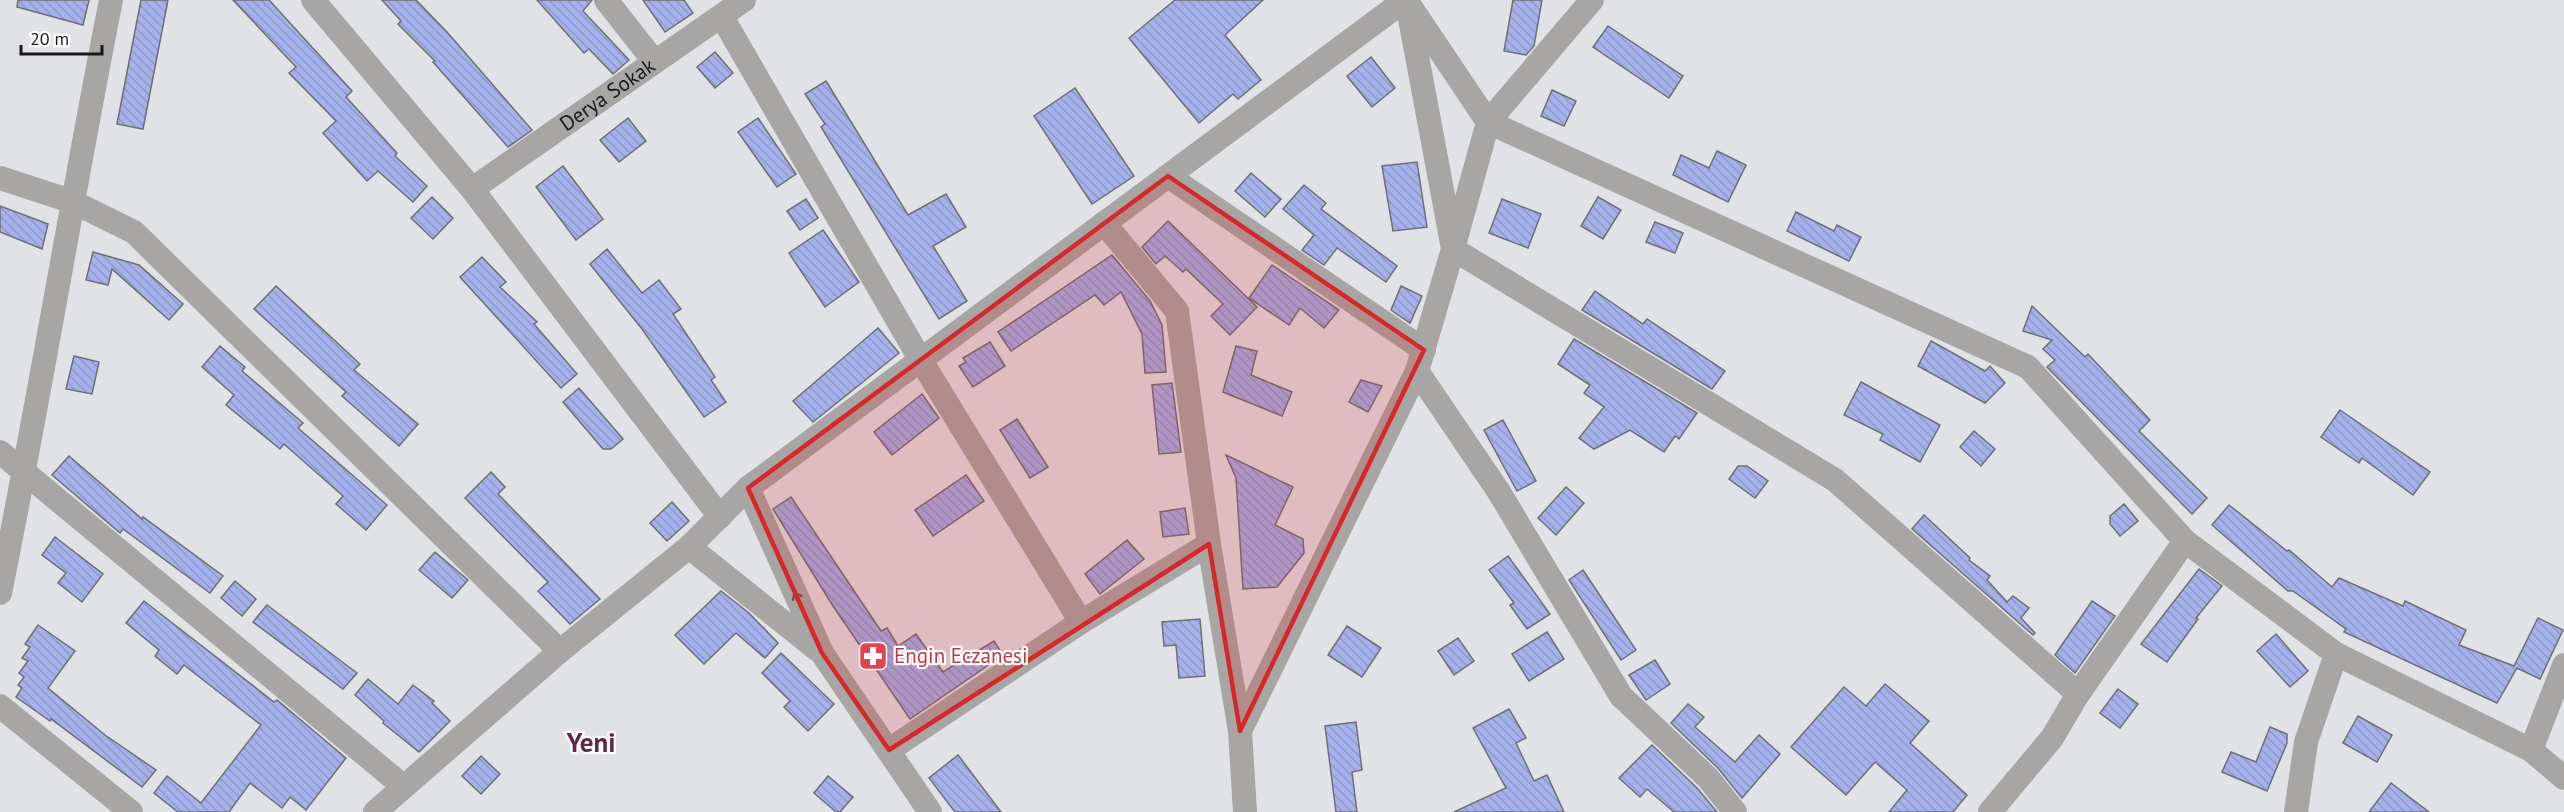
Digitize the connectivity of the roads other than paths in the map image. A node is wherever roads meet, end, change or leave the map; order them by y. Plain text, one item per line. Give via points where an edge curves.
1 (111, 0) edge
2 (313, 0) edge
3 (606, 0) edge
4 (744, 0) edge
5 (1406, 0) edge
6 (1592, 0) edge
7 (722, 17) junction
8 (654, 61) junction
9 (1488, 122) junction
10 (1168, 176) junction
11 (0, 178) edge
12 (472, 189) junction
13 (71, 201) junction
14 (1104, 223) junction
15 (1453, 249) junction
16 (920, 359) junction
17 (1420, 361) junction
18 (0, 452) edge
19 (25, 470) junction
20 (748, 488) junction
21 (720, 517) junction
22 (2185, 541) junction
23 (1209, 544) junction
24 (689, 547) junction
25 (0, 593) edge
26 (1081, 622) junction
27 (560, 651) junction
28 (822, 653) junction
29 (2336, 654) junction
30 (2564, 664) edge
31 (2078, 694) junction
32 (0, 706) edge
33 (1240, 731) junction
34 (889, 750) junction
35 (2531, 750) junction
36 (2564, 778) edge
37 (403, 786) junction
38 (131, 812) edge
39 (375, 812) edge
40 (930, 812) edge
41 (1245, 812) edge
42 (1735, 812) edge
43 (1990, 812) edge
44 (2296, 812) edge

1 - 13 street
2 - 12 street
3 - 8 street
4 - 7 street, Derya Sokak
5 - 9 street
5 - 10 street
5 - 15 street
6 - 9 street
7 - 8 street, Derya Sokak
7 - 16 street
8 - 12 street, Derya Sokak
9 - 15 street
9 - 22 street via 2028,367
10 - 14 street
10 - 17 street
11 - 13 street
12 - 21 street
13 - 19 street
13 - 27 street via 134,232
14 - 16 street
14 - 23 street via 1177,311
15 - 17 street
15 - 31 street via 1835,480
16 - 20 street
16 - 26 street
17 - 33 street
17 - 42 street via 1621,696 1708,778
18 - 19 street
19 - 25 street
19 - 37 street
20 - 21 street
28 -> 20 street
21 - 24 street
22 - 29 street
22 - 31 street
23 - 26 street
23 - 33 street
24 - 27 street
24 - 28 street
26 - 34 street
27 - 37 street
28 - 34 street
29 - 35 street
29 - 44 street via 2306,742
30 - 35 street
31 - 43 street via 2052,738
32 - 38 street
33 - 41 street
34 - 40 street
35 - 36 street
37 - 39 street

